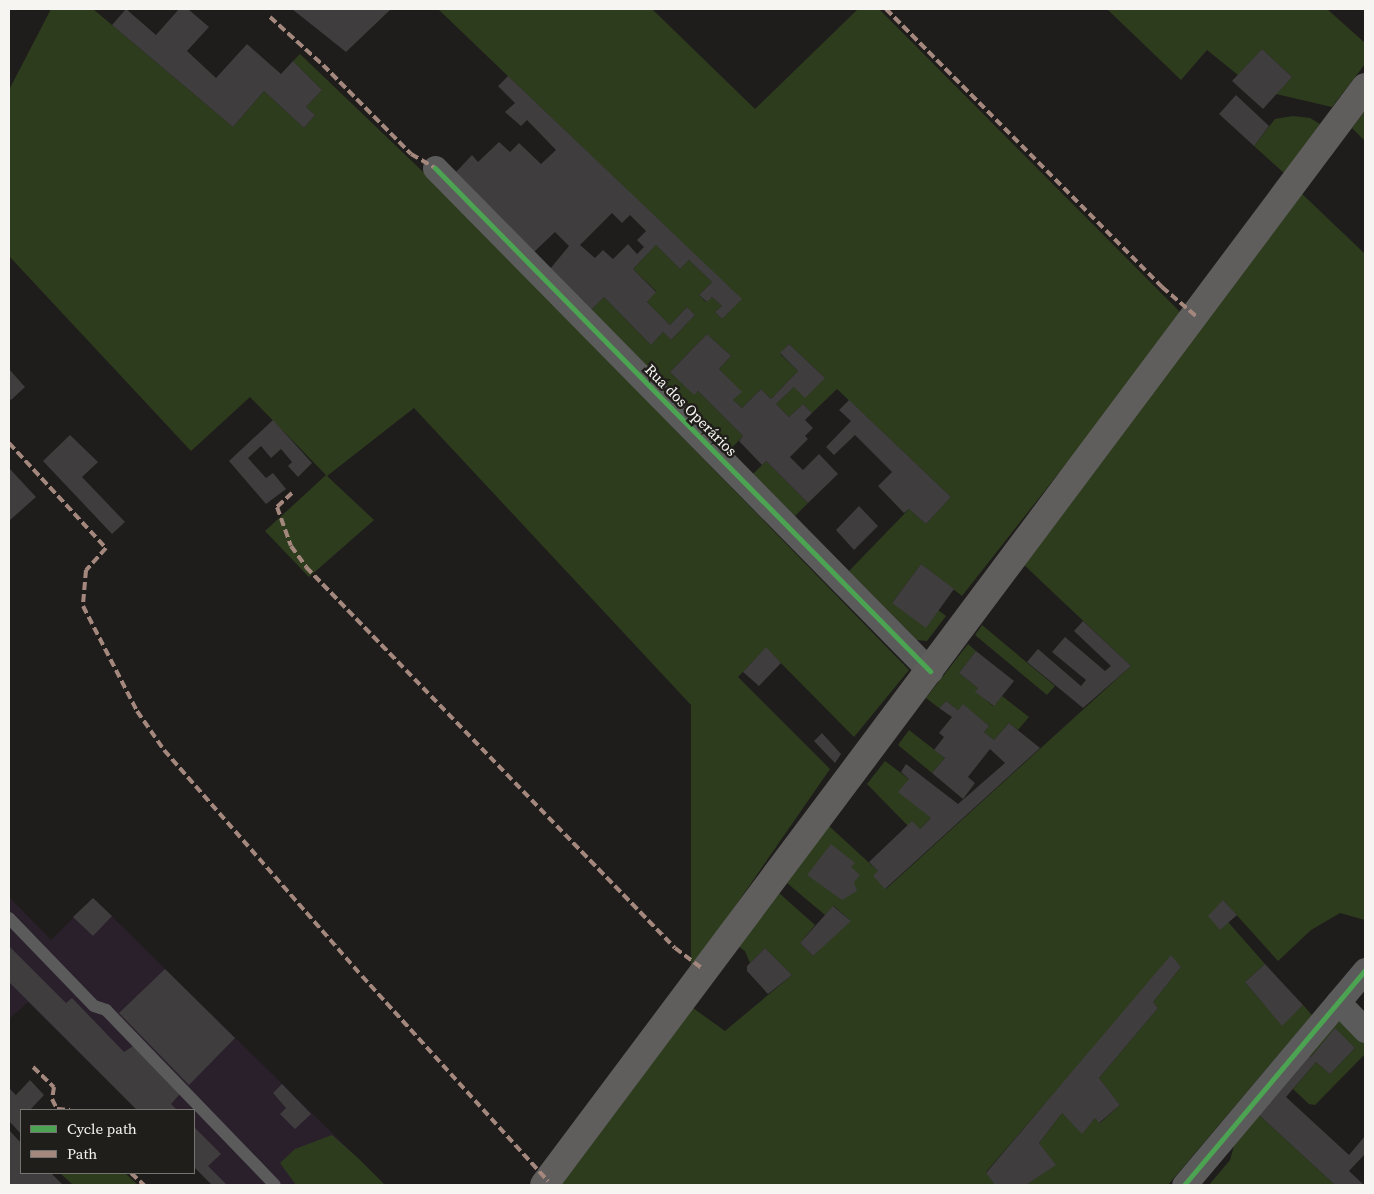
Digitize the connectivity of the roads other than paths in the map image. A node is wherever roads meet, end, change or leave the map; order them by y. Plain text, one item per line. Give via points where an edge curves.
1 (1365, 87) edge
2 (435, 168) dead end
3 (930, 670) junction
4 (9, 918) edge
5 (1365, 970) edge
6 (1338, 1002) junction
7 (1365, 1030) edge
8 (275, 1185) edge
9 (544, 1185) edge
10 (1184, 1185) edge

1 - 3 main road
2 - 3 street, Rua dos Operários
3 - 9 main road
4 - 8 lane via 94,1006 106,1010
5 - 6 street
6 - 7 street
6 - 10 street

